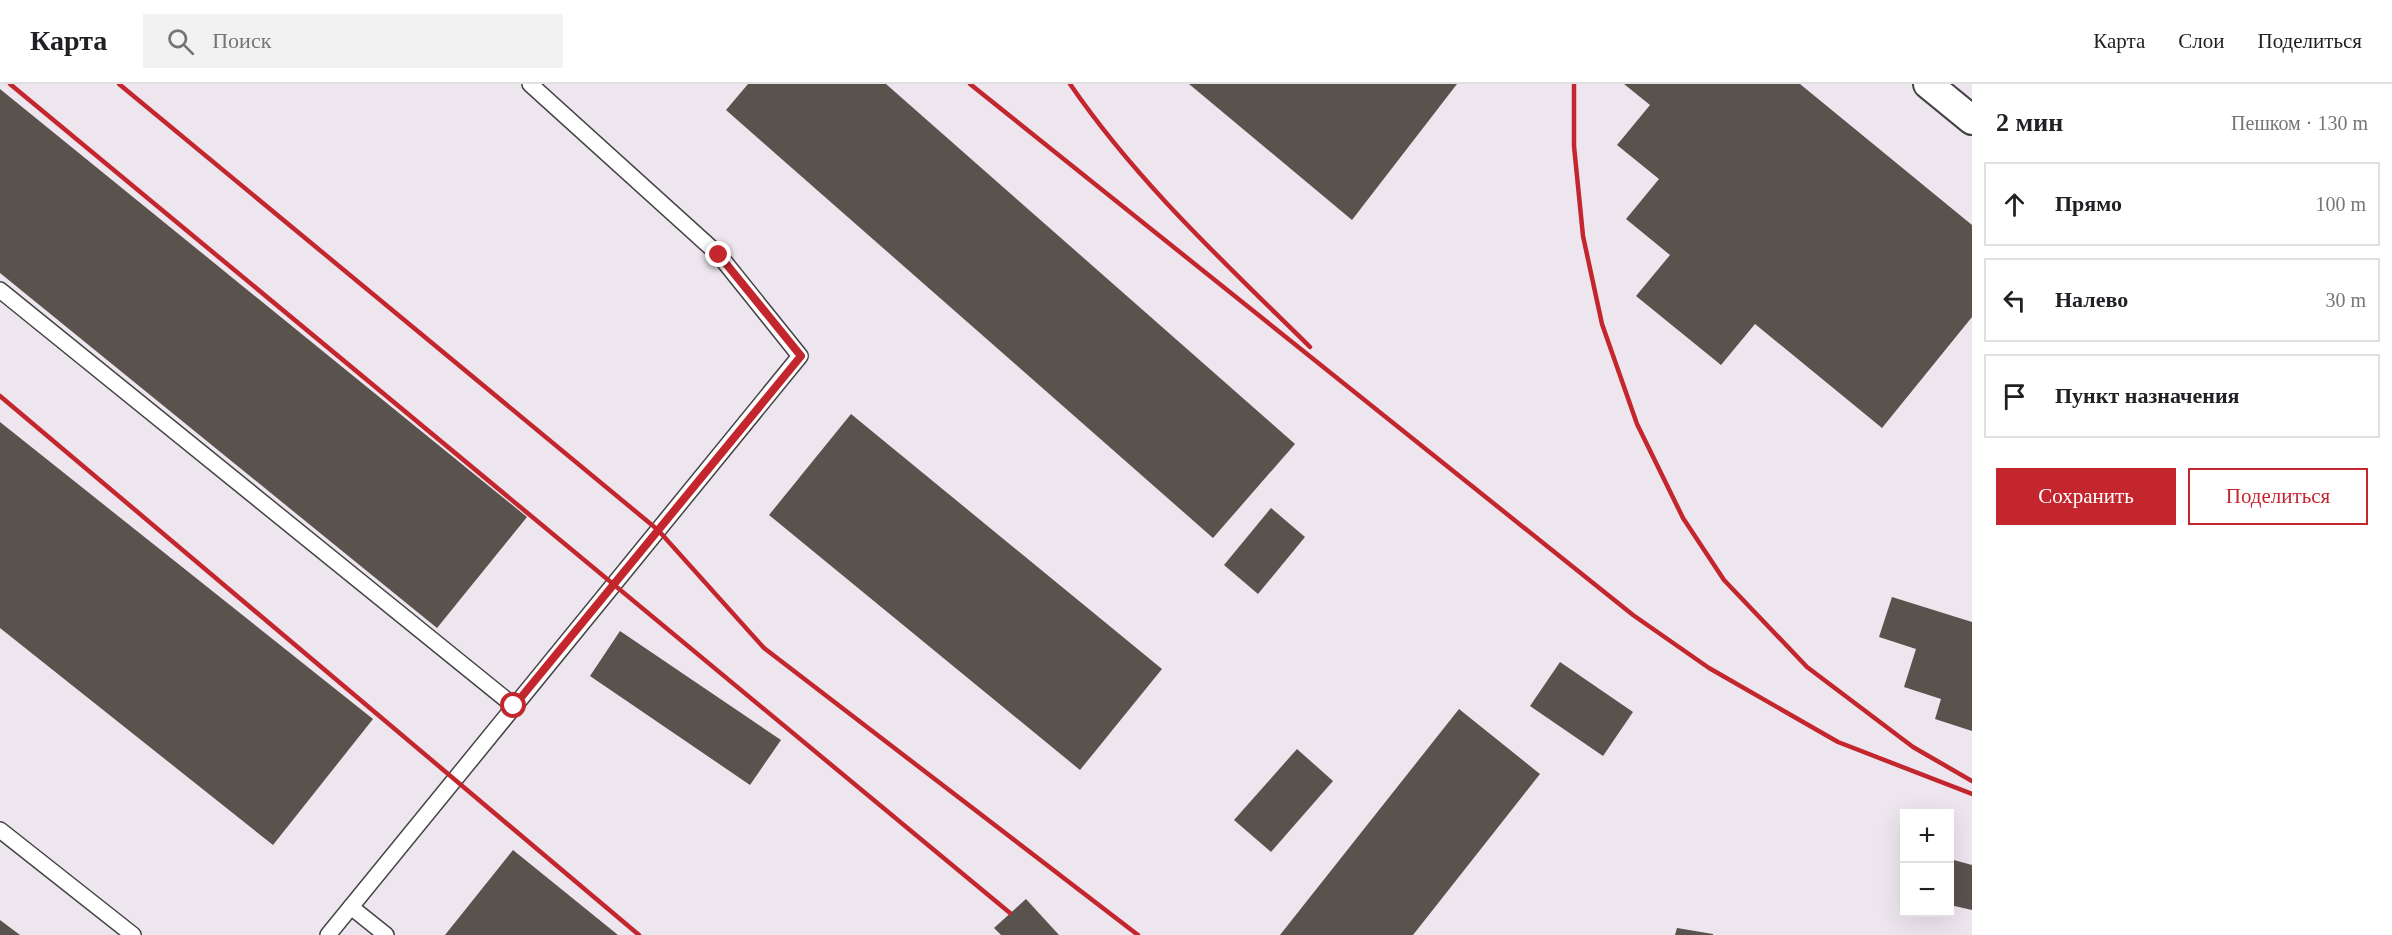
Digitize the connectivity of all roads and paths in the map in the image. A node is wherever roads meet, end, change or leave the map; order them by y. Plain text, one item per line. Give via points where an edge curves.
1 (530, 84) edge
2 (1928, 84) edge
3 (1972, 120) edge
4 (0, 290) edge
5 (514, 706) junction
6 (0, 830) edge
7 (351, 907) junction
8 (133, 935) edge
9 (328, 935) edge
10 (386, 935) edge

1 - 5 lane via 719,255 801,356
2 - 3 street
4 - 5 lane
5 - 7 lane
6 - 8 lane
7 - 9 lane
7 - 10 lane

